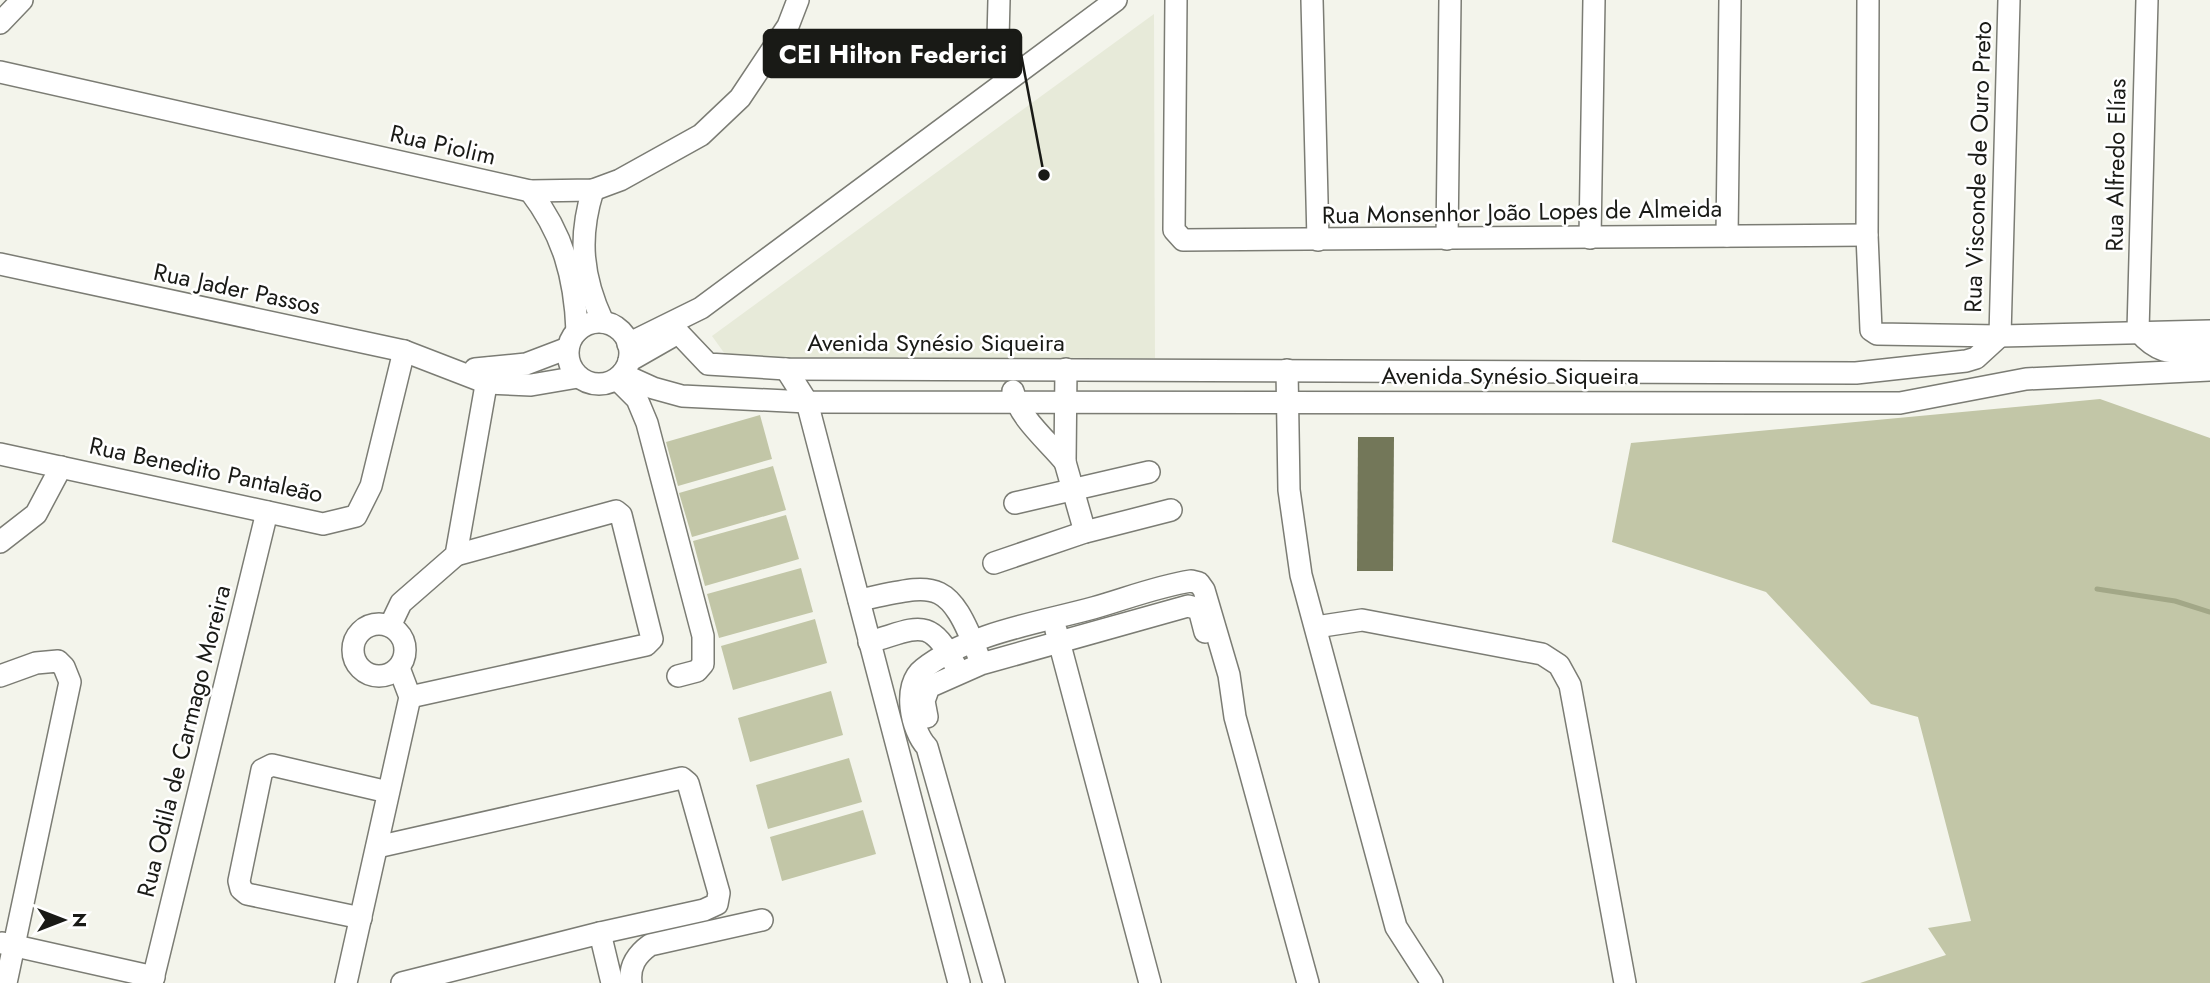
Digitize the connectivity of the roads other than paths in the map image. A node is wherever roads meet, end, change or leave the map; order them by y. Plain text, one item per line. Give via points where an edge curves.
1 (22, 0) edge
2 (798, 0) edge
3 (999, 0) edge
4 (1116, 0) edge
5 (1176, 0) edge
6 (1312, 0) edge
7 (1450, 0) edge
8 (1594, 0) edge
9 (1730, 0) edge
10 (1868, 0) edge
11 (2009, 0) edge
12 (2147, 0) edge
13 (0, 23) edge
14 (0, 72) edge
15 (1004, 83) junction
16 (593, 190) junction
17 (530, 191) junction
18 (1867, 235) junction
19 (1727, 236) junction
20 (1590, 238) junction
21 (1447, 239) junction
22 (1318, 240) junction
23 (0, 264) edge
24 (603, 322) junction
25 (674, 329) junction
26 (2138, 331) junction
27 (2210, 331) edge
28 (2000, 336) junction
29 (572, 340) junction
30 (404, 351) junction
31 (2210, 351) edge
32 (624, 364) junction
33 (708, 364) junction
34 (786, 369) junction
35 (1009, 369) junction
36 (1066, 369) junction
37 (1287, 370) junction
38 (2210, 370) edge
39 (488, 375) junction
40 (578, 377) junction
41 (693, 397) junction
42 (1015, 400) junction
43 (807, 402) junction
44 (1067, 402) junction
45 (1288, 402) junction
46 (0, 454) edge
47 (1065, 462) junction
48 (61, 467) junction
49 (1149, 472) dead end
50 (1073, 491) junction
51 (1015, 503) dead end
52 (1171, 510) dead end
53 (267, 512) junction
54 (1085, 532) junction
55 (0, 542) edge
56 (456, 555) junction
57 (994, 563) dead end
58 (859, 600) junction
59 (1053, 619) junction
60 (390, 626) junction
61 (1316, 627) junction
62 (869, 642) junction
63 (973, 642) junction
64 (1059, 643) junction
65 (953, 663) junction
66 (981, 664) junction
67 (399, 668) junction
68 (0, 676) edge
69 (678, 676) dead end
70 (410, 697) junction
71 (1235, 717) junction
72 (388, 792) junction
73 (377, 847) junction
74 (361, 918) junction
75 (762, 920) dead end
76 (600, 933) junction
77 (7, 944) edge
78 (153, 980) edge
79 (6, 983) edge
80 (346, 983) edge
81 (402, 983) edge
82 (612, 983) edge
83 (631, 983) edge
84 (959, 983) edge
85 (994, 983) edge
86 (1150, 983) edge
87 (1308, 983) edge
88 (1432, 983) edge
89 (1625, 983) edge

1 - 13 street
2 - 16 street, Rua Piolim via 788,26 740,98 701,135
3 - 15 street
4 - 15 street
5 - 22 street, Rua Monsenhor João Lopes de Almeida via 1174,230 1178,237
6 - 22 street
7 - 21 street
8 - 20 street
9 - 19 street
10 - 18 street
11 - 28 street, Rua Visconde de Ouro Preto
12 - 26 street, Rua Alfredo Elías
14 - 17 street, Rua Piolim
15 - 25 street
16 - 17 street, Rua Piolim
16 - 24 street via 582,255
17 - 29 street via 548,215 568,260
18 - 19 street, Rua Monsenhor João Lopes de Almeida
18 - 28 street via 1871,330 1877,334
19 - 20 street, Rua Monsenhor João Lopes de Almeida
20 - 21 street, Rua Monsenhor João Lopes de Almeida
21 - 22 street, Rua Monsenhor João Lopes de Almeida
23 - 30 street, Rua Jader Passos
24 - 29 street via 584,325
24 - 32 street via 619,329
25 - 32 street
25 - 33 street
26 - 27 street
26 - 28 street
26 - 31 street via 2160,351
28 - 37 street, Avenida Synésio Siqueira via 1976,358 1966,361 1856,373
29 - 39 street via 526,364
29 - 40 street via 572,369
30 - 39 street, Rua Jader Passos via 461,371
30 - 53 street, Rua Benedito Pantaleão via 371,486 356,516 323,524
32 - 40 street via 593,384
32 - 41 street, Avenida Synésio Siqueira via 653,388
32 - 69 street via 647,423 704,636 704,664
33 - 34 street, Avenida Synésio Siqueira
33 - 41 street
34 - 35 street, Avenida Synésio Siqueira
34 - 43 street, Avenida Synésio Siqueira
35 - 36 street, Avenida Synésio Siqueira
35 - 42 street
36 - 37 street, Avenida Synésio Siqueira
36 - 44 street
37 - 45 street
38 - 45 street, Avenida Synésio Siqueira via 2026,379 1900,403
39 - 40 street, Rua Jader Passos via 531,385
39 - 56 street
41 - 43 street, Avenida Synésio Siqueira
42 - 43 street, Avenida Synésio Siqueira
42 - 44 street, Avenida Synésio Siqueira
42 - 47 street
43 - 58 street, Avenida Synésio Siqueira
44 - 45 street, Avenida Synésio Siqueira
44 - 47 street
45 - 61 street via 1289,491 1301,575
46 - 48 street, Rua Benedito Pantaleão
47 - 50 street
48 - 53 street, Rua Benedito Pantaleão
48 - 55 street via 36,514
49 - 50 street
50 - 51 street
50 - 54 street
52 - 54 street
53 - 78 street, Rua Odila de Carmago Moreira
54 - 57 street
56 - 60 street via 401,603
56 - 70 street via 616,511 621,515 652,639 646,645
58 - 62 street, Avenida Synésio Siqueira
58 - 63 street via 924,587 936,589 947,596
59 - 63 street
59 - 64 street
59 - 71 street via 1184,582 1199,583 1229,675
60 - 67 street via 403,639 406,651
60 - 67 street via 363,629 353,645 354,658 363,672 372,676 383,677
61 - 88 street via 1396,927
61 - 89 street via 1362,620 1542,654 1559,665 1570,685
62 - 65 street via 923,629 939,637
62 - 84 street, Avenida Synésio Siqueira
63 - 65 street
63 - 66 street
64 - 66 street
64 - 71 street via 1195,606
64 - 86 street
65 - 66 street
65 - 85 street via 921,670 912,683 911,703
67 - 70 street
68 - 77 street via 36,663 58,661 70,682
70 - 72 street
71 - 87 street
72 - 73 street
72 - 74 street via 272,765 262,770 241,889
73 - 74 street
73 - 76 street via 682,778 688,783 705,842 719,894 717,904
74 - 80 street
75 - 83 street via 650,945 638,953
76 - 81 street
76 - 82 street
77 - 78 street
77 - 79 street

